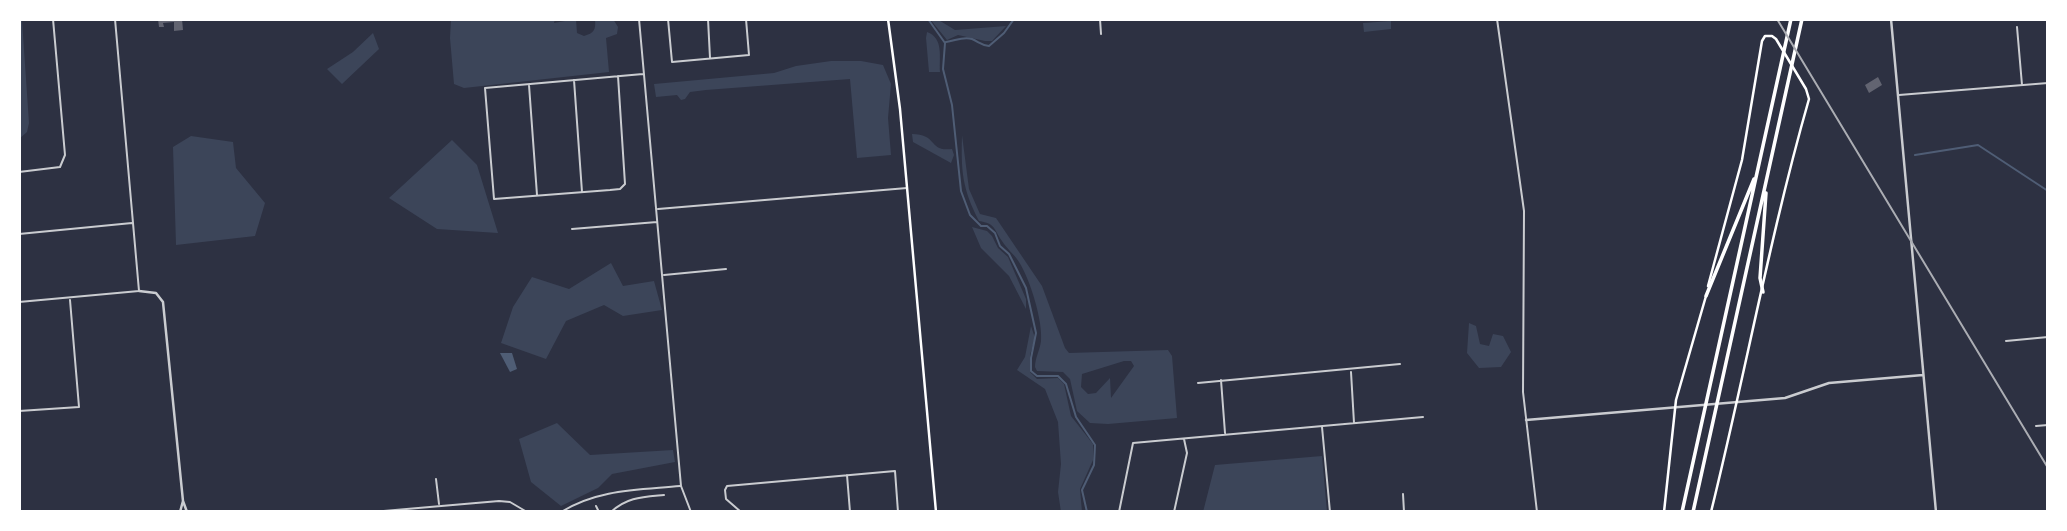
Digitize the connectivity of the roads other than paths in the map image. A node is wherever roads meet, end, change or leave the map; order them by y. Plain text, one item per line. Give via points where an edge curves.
1 (53, 19) edge
2 (115, 19) edge
3 (639, 19) edge
4 (668, 19) edge
5 (708, 19) edge
6 (746, 19) edge
7 (888, 19) edge
8 (1100, 19) edge
9 (1497, 19) edge
10 (1791, 19) edge
11 (1891, 19) edge
12 (1802, 20) edge
13 (2017, 27) dead end
14 (1101, 34) dead end
15 (710, 59) junction
16 (643, 74) junction
17 (618, 76) junction
18 (574, 80) junction
19 (2048, 83) edge
20 (529, 84) junction
21 (2022, 86) junction
22 (1898, 95) junction
23 (1757, 171) junction
24 (19, 172) edge
25 (1766, 180) junction
26 (908, 188) junction
27 (582, 193) junction
28 (537, 196) junction
29 (657, 209) junction
30 (659, 222) junction
31 (133, 223) junction
32 (572, 229) dead end
33 (19, 234) edge
34 (726, 269) dead end
35 (663, 275) junction
36 (139, 291) junction
37 (1762, 292) junction
38 (1706, 296) junction
39 (70, 298) junction
40 (19, 302) edge
41 (2048, 337) edge
42 (2006, 341) dead end
43 (1400, 365) dead end
44 (1351, 370) junction
45 (1923, 374) junction
46 (1221, 380) junction
47 (1198, 383) dead end
48 (1738, 402) junction
49 (1675, 408) junction
50 (19, 411) edge
51 (1423, 417) dead end
52 (1525, 420) junction
53 (1354, 424) junction
54 (2048, 425) edge
55 (2036, 426) dead end
56 (1322, 427) junction
57 (1225, 434) junction
58 (1184, 439) junction
59 (846, 475) junction
60 (436, 479) dead end
61 (681, 486) junction
62 (1403, 494) dead end
63 (664, 495) dead end
64 (183, 500) junction
65 (439, 505) junction
66 (596, 506) dead end
67 (411, 510) edge
68 (1682, 510) edge
69 (180, 512) edge
70 (187, 512) edge
71 (372, 512) edge
72 (527, 512) edge
73 (561, 512) edge
74 (600, 512) edge
75 (611, 512) edge
76 (691, 512) edge
77 (741, 512) edge
78 (850, 512) edge
79 (898, 512) edge
80 (936, 512) edge
81 (1119, 512) edge
82 (1174, 512) edge
83 (1330, 512) edge
84 (1404, 512) edge
85 (1536, 512) edge
86 (1664, 512) edge
87 (1693, 512) edge
88 (1711, 512) edge
89 (1936, 512) edge

1 - 24 street via 65,155 61,167
2 - 31 street
3 - 16 street
4 - 15 street via 672,62
5 - 15 street
6 - 15 street via 749,55
7 - 26 main road
8 - 14 street
9 - 52 street via 1524,212
10 - 23 highway
11 - 22 street
12 - 25 highway
13 - 21 street
16 - 17 street
16 - 29 street
17 - 18 street
17 - 27 street via 625,184 620,189
18 - 20 street
18 - 27 street
19 - 21 street
20 - 28 street
20 - 28 street via 485,88 494,199
21 - 22 street
22 - 45 street
23 - 38 highway
23 - 68 highway
25 - 37 highway
25 - 87 highway
26 - 29 street
26 - 80 main road
27 - 28 street
29 - 30 street
30 - 32 street
30 - 35 street
31 - 33 street
31 - 36 street
34 - 35 street
35 - 61 street
36 - 39 street
36 - 64 street via 156,293 163,302
37 - 38 main road via 1809,99 1776,39 1769,35 1762,41 1742,160
37 - 48 main road
38 - 49 main road
39 - 40 street
39 - 50 street via 79,407
41 - 42 street
43 - 44 street
44 - 46 street
44 - 53 street
45 - 48 street via 1829,383 1796,396
45 - 89 street
46 - 47 street
46 - 57 street
48 - 49 street
48 - 88 main road
49 - 52 street
49 - 86 main road
51 - 53 street
52 - 85 street
53 - 56 street
54 - 55 street
56 - 57 street
56 - 83 street
57 - 58 street
58 - 81 street via 1133,443
58 - 82 street via 1187,453
59 - 77 street via 727,486 726,499
59 - 78 street
59 - 79 street via 895,471
60 - 65 street
61 - 73 street via 593,496
61 - 76 street
62 - 84 street
63 - 75 street via 633,498
64 - 69 street
64 - 70 street
65 - 67 street
65 - 72 street via 499,500
66 - 74 street
67 - 71 street

